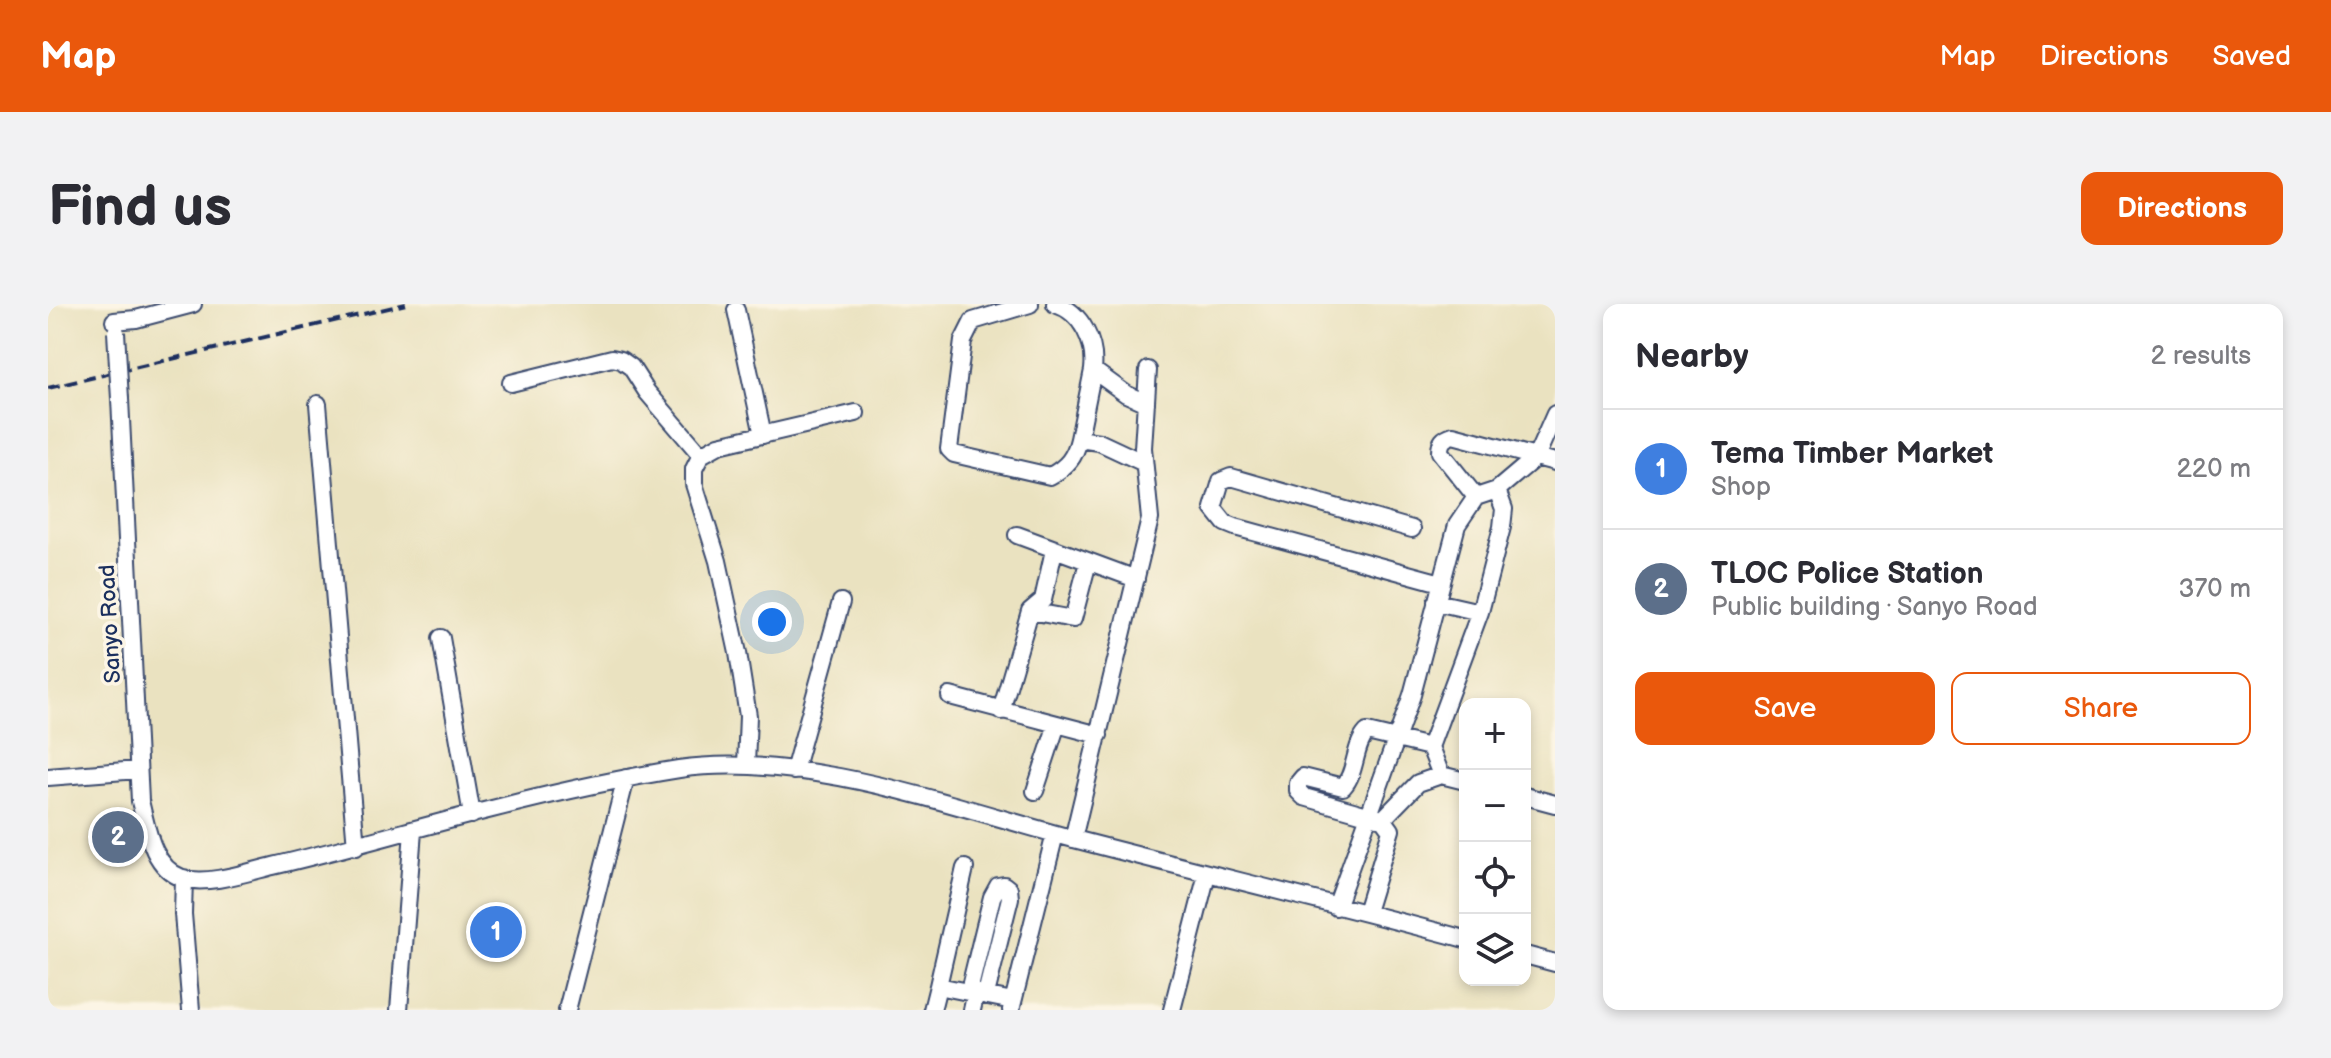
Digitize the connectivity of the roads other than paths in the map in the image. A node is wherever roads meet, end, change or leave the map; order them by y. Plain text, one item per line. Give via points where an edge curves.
1 (193, 304) edge
2 (1030, 304) edge
3 (1055, 304) edge
4 (736, 310) dead end
5 (114, 319) edge
6 (1093, 370) junction
7 (1148, 370) dead end
8 (511, 383) dead end
9 (1146, 403) junction
10 (318, 404) dead end
11 (856, 413) dead end
12 (1555, 414) edge
13 (763, 435) junction
14 (1079, 439) junction
15 (701, 455) junction
16 (1536, 457) junction
17 (1555, 462) edge
18 (1144, 463) junction
19 (1497, 490) junction
20 (1476, 497) junction
21 (1412, 529) dead end
22 (1017, 535) dead end
23 (1054, 550) junction
24 (1088, 562) junction
25 (1136, 579) junction
26 (1441, 583) junction
27 (841, 602) dead end
28 (1436, 602) junction
29 (1030, 611) junction
30 (1480, 612) junction
31 (441, 638) dead end
32 (950, 696) dead end
33 (1001, 711) junction
34 (1057, 724) junction
35 (1099, 735) junction
36 (1396, 738) junction
37 (1430, 747) junction
38 (746, 765) junction
39 (138, 770) junction
40 (794, 771) junction
41 (1441, 775) junction
42 (48, 777) edge
43 (626, 778) junction
44 (1459, 780) edge
45 (1035, 791) dead end
46 (1531, 798) edge
47 (1555, 804) edge
48 (472, 815) junction
49 (1376, 818) junction
50 (413, 831) junction
51 (1055, 834) junction
52 (1073, 839) junction
53 (356, 847) junction
54 (965, 868) dead end
55 (1207, 874) junction
56 (184, 878) junction
57 (1336, 907) junction
58 (1366, 912) junction
59 (1459, 937) edge
60 (1531, 957) edge
61 (1555, 963) edge
62 (938, 986) junction
63 (977, 992) junction
64 (1012, 1005) edge
65 (191, 1010) edge
66 (399, 1010) edge
67 (567, 1010) edge
68 (932, 1010) edge
69 (972, 1010) edge
70 (1172, 1010) edge

1 - 5 street via 136,319
2 - 14 street via 973,321 963,341 949,449 1050,476 1064,469
3 - 6 street via 1082,321 1095,355
4 - 13 street
5 - 39 street, Sanyo Road, bridge
6 - 9 street
6 - 14 street
7 - 9 street
8 - 15 street via 621,360
9 - 18 street
10 - 53 street
11 - 13 street
12 - 16 street
13 - 15 street
14 - 18 street via 1099,442
15 - 38 street via 694,484 738,653 748,716
16 - 17 street
16 - 19 street
16 - 20 street via 1445,437 1440,452
18 - 25 street via 1150,519
19 - 20 street
19 - 30 street via 1504,509 1502,527
20 - 26 street via 1457,525
21 - 26 street via 1231,477 1221,481 1213,508 1235,527
22 - 23 street
23 - 24 street
23 - 29 street via 1043,600
24 - 25 street
24 - 29 street via 1073,619
25 - 35 street
26 - 28 street
27 - 40 street
28 - 30 street
28 - 36 street
29 - 33 street
30 - 37 street
31 - 48 street
32 - 33 street
33 - 34 street
34 - 35 street
34 - 45 street
35 - 52 street
36 - 37 street
36 - 49 street
36 - 49 street via 1367,732 1343,787 1303,777 1298,783 1304,797
37 - 41 street
38 - 40 street
38 - 43 street
39 - 42 street
39 - 56 street, Sanyo Road via 151,844 162,862
40 - 51 street via 881,787
41 - 44 street
41 - 49 street via 1418,783
43 - 48 street
43 - 67 street
46 - 47 street
48 - 50 street
49 - 57 street
49 - 58 street via 1391,830
50 - 53 street
50 - 66 street
51 - 52 street
51 - 64 street
52 - 55 street
53 - 56 street via 231,876
54 - 62 street
55 - 57 street
55 - 70 street
56 - 65 street
57 - 58 street
58 - 59 street
60 - 61 street
62 - 63 street
62 - 68 street
63 - 63 street via 1010,898 1004,885 992,897
63 - 64 street
63 - 69 street

